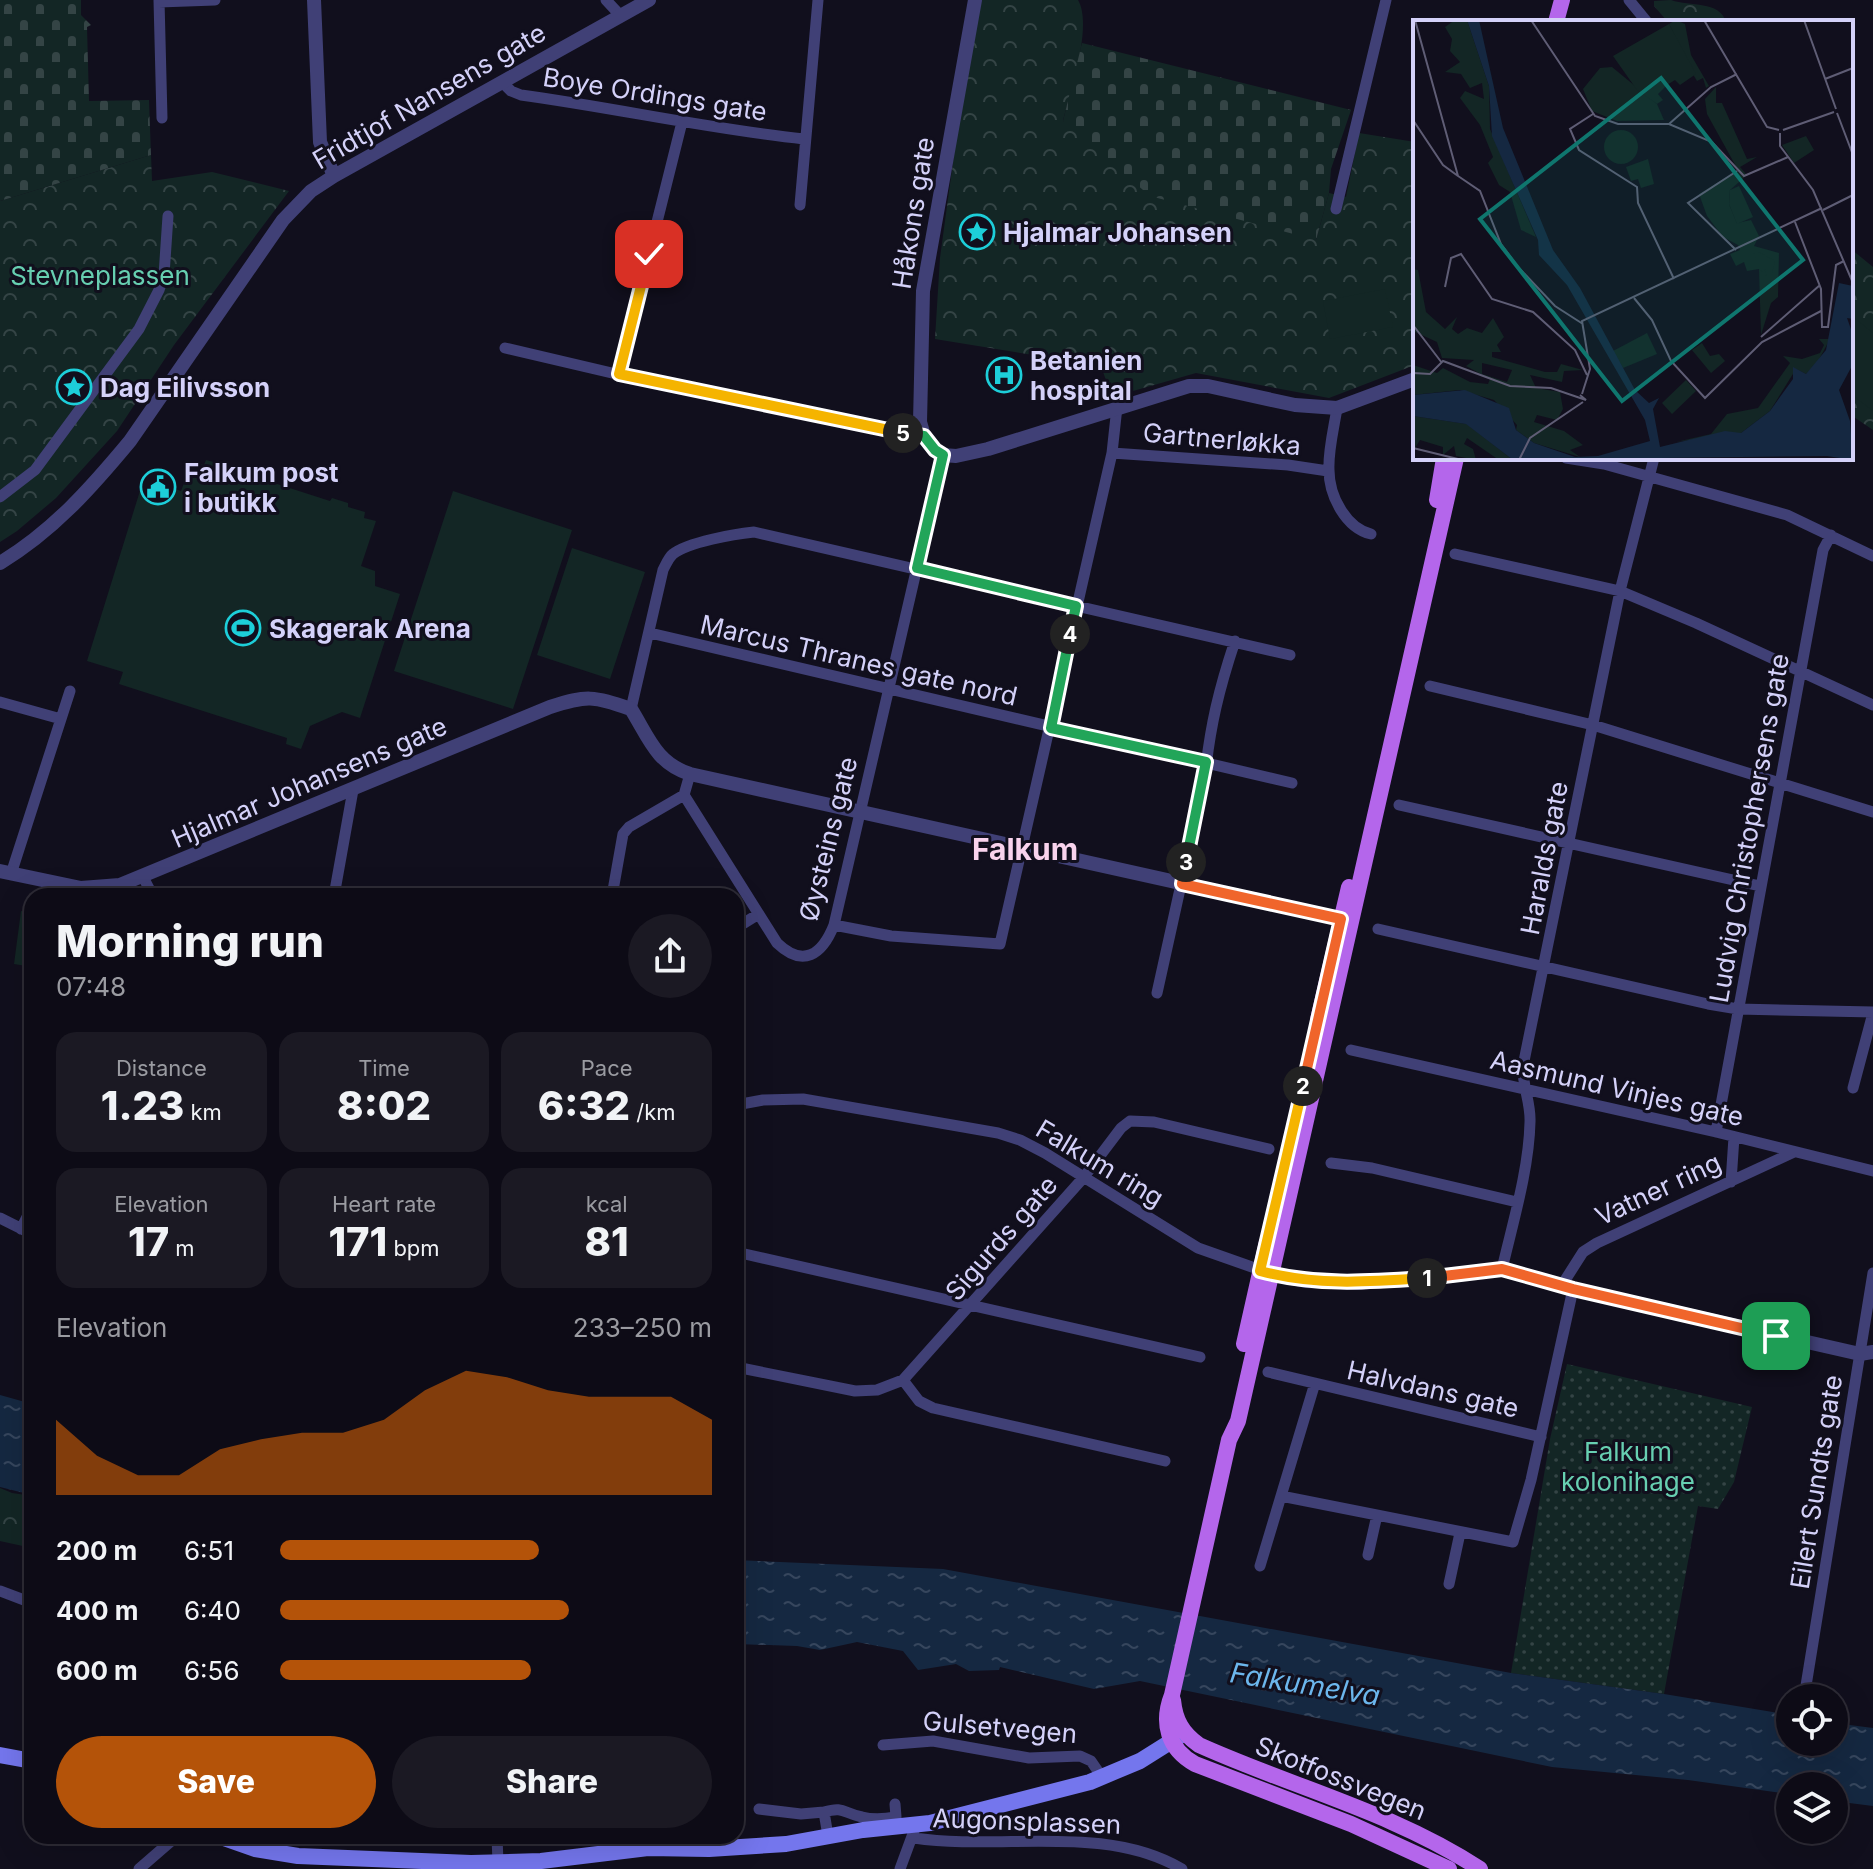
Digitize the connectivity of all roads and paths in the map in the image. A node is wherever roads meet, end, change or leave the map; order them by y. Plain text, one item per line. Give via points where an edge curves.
1 (215, 0) edge
2 (314, 0) edge
3 (606, 0) edge
4 (649, 0) edge
5 (818, 0) edge
6 (975, 0) edge
7 (1386, 0) edge
8 (1562, 0) edge
9 (1629, 0) edge
10 (159, 1) edge
11 (619, 14) junction
12 (1557, 20) edge
13 (1645, 20) edge
14 (502, 82) junction
15 (162, 118) dead end
16 (682, 122) junction
17 (804, 139) junction
18 (334, 176) junction
19 (800, 205) dead end
20 (1336, 209) dead end
21 (168, 216) dead end
22 (505, 348) dead end
23 (619, 374) junction
24 (1413, 380) edge
25 (1117, 407) junction
26 (1337, 408) junction
27 (924, 436) junction
28 (1112, 453) junction
29 (943, 455) junction
30 (1444, 460) edge
31 (1456, 460) edge
32 (1579, 460) edge
33 (1653, 460) edge
34 (1328, 471) junction
35 (1647, 477) junction
36 (0, 497) edge
37 (1371, 534) dead end
38 (1831, 535) junction
39 (1455, 554) dead end
40 (1873, 556) edge
41 (0, 563) edge
42 (917, 568) junction
43 (1426, 584) junction
44 (1620, 591) junction
45 (1076, 606) junction
46 (650, 633) junction
47 (1235, 641) junction
48 (1290, 655) dead end
49 (1801, 671) junction
50 (1430, 686) dead end
51 (889, 690) junction
52 (70, 691) dead end
53 (0, 702) edge
54 (1873, 705) edge
55 (631, 709) junction
56 (61, 719) junction
57 (1593, 725) junction
58 (1051, 728) junction
59 (1206, 762) junction
60 (690, 774) junction
61 (1781, 782) junction
62 (1292, 783) dead end
63 (353, 790) junction
64 (684, 795) junction
65 (1399, 805) dead end
66 (860, 811) junction
67 (1873, 812) edge
68 (1569, 842) junction
69 (1024, 848) junction
70 (5, 873) edge
71 (143, 877) junction
72 (1182, 884) junction
73 (1760, 886) junction
74 (149, 888) edge
75 (335, 888) edge
76 (613, 888) edge
77 (741, 888) edge
78 (744, 894) edge
79 (757, 915) junction
80 (1347, 920) junction
81 (744, 923) edge
82 (834, 925) junction
83 (1378, 929) dead end
84 (1545, 966) junction
85 (1157, 993) dead end
86 (1738, 1009) junction
87 (1873, 1013) edge
88 (1351, 1050) dead end
89 (1853, 1088) dead end
90 (1525, 1090) junction
91 (744, 1104) edge
92 (1716, 1132) junction
93 (1734, 1137) junction
94 (1269, 1149) dead end
95 (1794, 1152) junction
96 (1331, 1163) dead end
97 (1873, 1171) edge
98 (1084, 1177) junction
99 (1731, 1182) junction
100 (1517, 1202) junction
101 (0, 1218) edge
102 (24, 1230) edge
103 (744, 1254) edge
104 (1502, 1269) junction
105 (1266, 1272) junction
106 (1873, 1273) edge
107 (1568, 1287) junction
108 (970, 1305) junction
109 (1867, 1353) edge
110 (1200, 1357) dead end
111 (744, 1369) edge
112 (1268, 1372) dead end
113 (903, 1380) junction
114 (1315, 1383) junction
115 (1541, 1437) junction
116 (1165, 1461) dead end
117 (1281, 1496) junction
118 (1372, 1514) junction
119 (1460, 1533) junction
120 (1368, 1555) dead end
121 (1260, 1566) dead end
122 (1449, 1584) dead end
123 (0, 1591) edge
124 (24, 1600) edge
125 (1807, 1684) edge
126 (1178, 1738) junction
127 (883, 1745) dead end
128 (0, 1755) edge
129 (24, 1760) edge
130 (1102, 1777) junction
131 (895, 1804) dead end
132 (759, 1809) dead end
133 (824, 1812) junction
134 (914, 1832) junction
135 (828, 1836) junction
136 (168, 1844) edge
137 (264, 1844) edge
138 (497, 1844) edge
139 (498, 1863) junction
140 (579, 1863) edge
141 (439, 1866) edge
142 (139, 1869) edge
143 (900, 1869) edge
144 (1182, 1869) edge
145 (1449, 1869) edge
146 (1480, 1869) edge

1 - 10 street
2 - 18 street via 320,142
3 - 11 street
4 - 11 street, Fridtjof Nansens gate
5 - 17 street, Boye Ordings gate
6 - 27 street, Håkons gate via 923,291
7 - 20 street
8 - 12 main road
9 - 13 street
10 - 15 street
11 - 14 street, Fridtjof Nansens gate
14 - 16 street, Boye Ordings gate via 521,95
14 - 18 street, Fridtjof Nansens gate
16 - 17 street, Boye Ordings gate
16 - 23 street
17 - 19 street, Boye Ordings gate
18 - 41 street, Fridtjof Nansens gate via 283,220 130,441 87,492 29,545
21 - 36 street via 164,275 139,329 35,470
22 - 23 street
23 - 27 street
24 - 26 street
25 - 26 street via 1189,386 1208,386 1295,405
25 - 28 street
25 - 29 street via 988,449
26 - 34 street
27 - 29 street
28 - 34 street, Gartnerløkka
28 - 45 street
29 - 42 street, Øysteins gate
30 - 43 main road
31 - 43 main road
32 - 35 street
33 - 35 street, Haralds gate
34 - 37 street via 1336,502 1355,528
35 - 38 street via 1787,515
35 - 44 street, Haralds gate
38 - 40 street
38 - 49 street, Ludvig Christophersens gate via 1823,550
39 - 44 street
42 - 45 street
42 - 46 street via 740,533 671,555
42 - 51 street, Øysteins gate
43 - 80 main road via 1370,845
44 - 49 street
44 - 57 street, Haralds gate
45 - 47 street
45 - 58 street
46 - 51 street, Marcus Thranes gate nord
46 - 55 street
47 - 48 street
47 - 59 street via 1220,686
49 - 54 street
49 - 61 street, Ludvig Christophersens gate
50 - 57 street
51 - 58 street, Marcus Thranes gate nord
51 - 66 street, Øysteins gate
52 - 56 street
53 - 56 street
55 - 60 street via 663,760
55 - 63 street, Hjalmar Johansens gate via 580,697
56 - 70 street
57 - 61 street
57 - 68 street, Haralds gate
58 - 59 street, Marcus Thranes gate nord
58 - 69 street
59 - 62 street, Marcus Thranes gate nord
59 - 72 street
60 - 64 street
60 - 66 street
61 - 67 street
61 - 73 street, Ludvig Christophersens gate
63 - 71 street, Hjalmar Johansens gate
63 - 75 street
64 - 76 street via 623,834
64 - 77 street, Øysteins gate
65 - 68 street
66 - 69 street
66 - 82 street, Øysteins gate
68 - 73 street
68 - 84 street, Haralds gate
69 - 72 street
69 - 82 street via 1000,944 891,936
70 - 71 street, Hjalmar Johansens gate via 81,888
71 - 74 street
72 - 80 street
72 - 85 street
73 - 86 street, Ludvig Christophersens gate
78 - 79 street, Øysteins gate
79 - 81 street
79 - 82 street, Øysteins gate via 786,952 799,956 823,948
80 - 105 main road
83 - 84 street
84 - 86 street
84 - 90 street, Haralds gate via 1523,1066
86 - 87 street
86 - 92 street, Ludvig Christophersens gate
87 - 89 street
88 - 90 street, Aasmund Vinjes gate
90 - 92 street, Aasmund Vinjes gate
90 - 100 street, Haralds gate via 1531,1119
91 - 98 street, Falkum ring via 803,1099 998,1133
92 - 93 street, Aasmund Vinjes gate
93 - 95 street, Aasmund Vinjes gate
93 - 99 street
94 - 98 street, Sigurds gate via 1139,1119 1121,1128
95 - 97 street, Aasmund Vinjes gate
95 - 99 street, Vatner ring
96 - 100 street
98 - 105 street, Falkum ring via 1198,1248
98 - 108 street, Sigurds gate
99 - 107 street, Vatner ring via 1583,1252
100 - 104 street, Haralds gate
101 - 102 street
103 - 108 street
104 - 105 street via 1357,1283 1306,1281
104 - 107 street
105 - 126 main road via 1238,1421 1229,1440 1167,1709 1166,1723
106 - 109 street, Eilert Sundts gate
107 - 109 street
107 - 115 street, Halvdans gate
108 - 110 street
108 - 113 street, Sigurds gate
109 - 125 street, Eilert Sundts gate
111 - 113 street via 855,1391
112 - 114 street, Halvdans gate
113 - 116 street via 919,1401 933,1408
114 - 115 street, Halvdans gate
114 - 117 street, Halvdans gate
115 - 119 street, Halvdans gate via 1513,1542
117 - 118 street
117 - 121 street, Halvdans gate
118 - 119 street
118 - 120 street
119 - 122 street
123 - 124 street
126 - 130 main road, Gulsetvegen
126 - 145 main road, Skotfossvegen via 1178,1751 1195,1764 1339,1819
126 - 146 main road, Skotfossvegen via 1423,1836
127 - 130 street, Gulsetvegen via 933,1741 1029,1758 1080,1756
128 - 129 main road
130 - 134 main road, Gulsetvegen
131 - 133 street via 896,1817 858,1817 837,1808
132 - 133 street
133 - 135 street
134 - 135 main road, Gulsetvegen via 863,1830
134 - 143 street
134 - 144 street, Augonsplassen via 960,1843 1115,1844
135 - 140 main road, Gulsetvegen via 786,1844 648,1848
136 - 142 street
137 - 141 main road, Gulsetvegen via 320,1858
138 - 139 street
139 - 140 main road, Gulsetvegen
139 - 141 main road, Gulsetvegen

